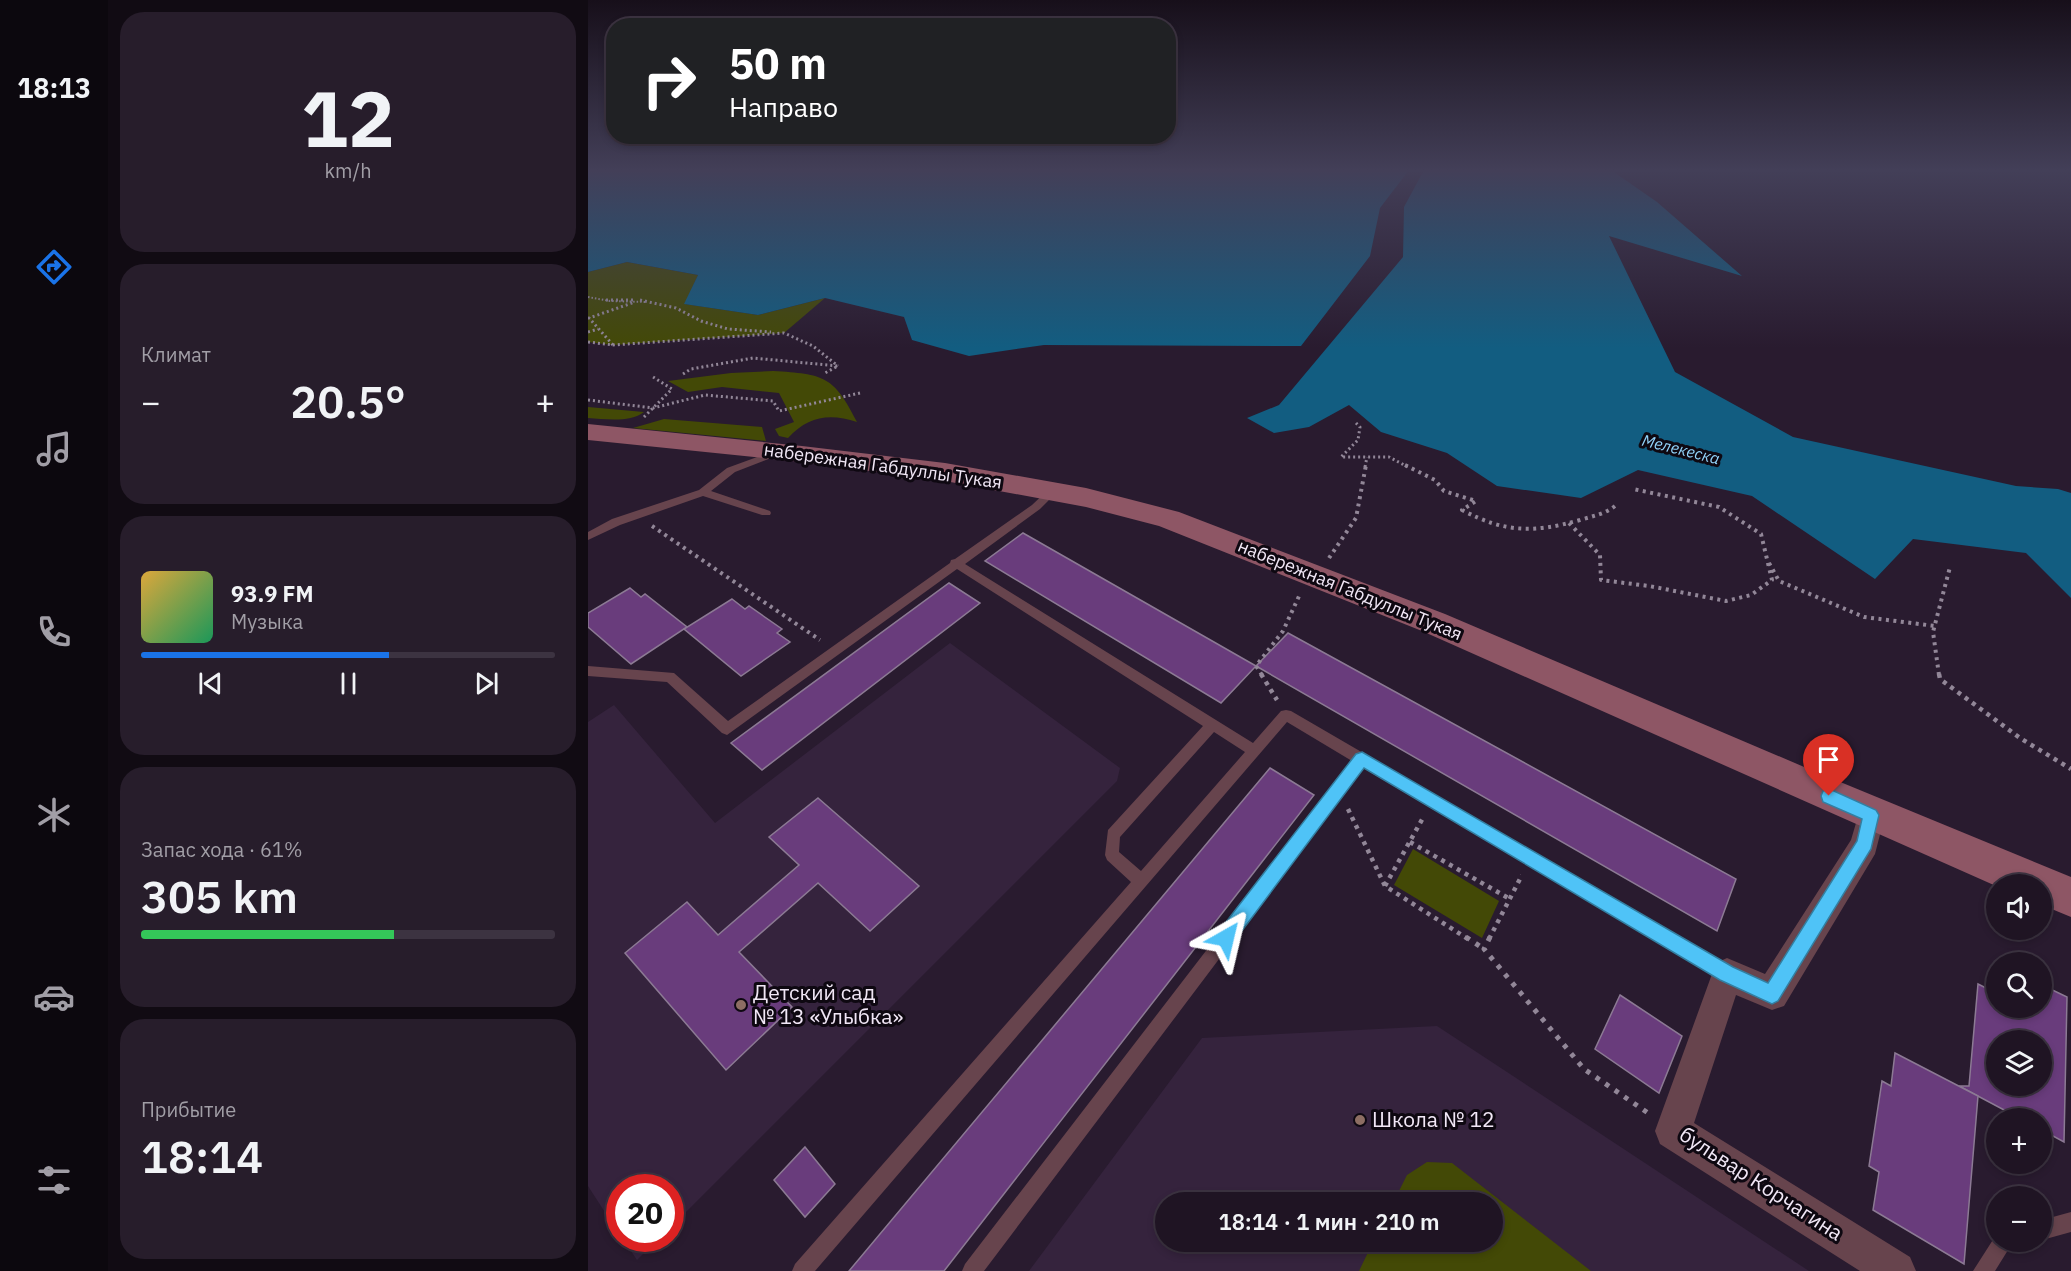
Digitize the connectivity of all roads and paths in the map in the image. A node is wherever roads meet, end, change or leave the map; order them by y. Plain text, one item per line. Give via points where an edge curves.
1 (588, 297) edge
2 (639, 300) junction
3 (610, 301) junction
4 (616, 309) junction
5 (598, 328) junction
6 (588, 332) edge
7 (784, 333) junction
8 (588, 342) edge
9 (613, 345) junction
10 (838, 366) junction
11 (682, 374) dead end
12 (825, 374) dead end
13 (653, 377) dead end
14 (860, 393) dead end
15 (588, 400) edge
16 (653, 408) junction
17 (637, 423) dead end
18 (1356, 423) dead end
19 (588, 432) edge
20 (780, 451) junction
21 (1633, 489) dead end
22 (1053, 491) junction
23 (703, 492) junction
24 (1615, 506) dead end
25 (766, 513) dead end
26 (636, 515) junction
27 (1569, 523) junction
28 (588, 536) edge
29 (1766, 557) junction
30 (955, 563) junction
31 (1950, 567) dead end
32 (1935, 626) junction
33 (835, 651) junction
34 (588, 671) edge
35 (1213, 724) junction
36 (1254, 751) junction
37 (1362, 759) junction
38 (2071, 769) edge
39 (1338, 789) junction
40 (1433, 801) junction
41 (1870, 815) junction
42 (1410, 842) junction
43 (1530, 858) junction
44 (1142, 881) junction
45 (1385, 886) junction
46 (2071, 897) edge
47 (1510, 899) junction
48 (1484, 949) junction
49 (1726, 974) junction
50 (1673, 1131) junction
51 (2071, 1222) edge
52 (2052, 1227) edge
53 (1996, 1252) edge
54 (802, 1271) edge
55 (972, 1271) edge
56 (1896, 1271) edge
57 (1983, 1271) edge

1 - 3 path
2 - 3 path
2 - 4 path
2 - 7 path via 676,308 728,329
3 - 4 path
4 - 5 path via 589,318
5 - 6 path
5 - 9 path
7 - 9 path
7 - 10 path via 813,346
8 - 9 path
10 - 11 path via 753,358
10 - 12 path
13 - 16 path via 672,388
14 - 16 path via 779,411 773,401 705,395
15 - 16 path
16 - 17 path
18 - 27 path via 1360,427 1358,440 1341,457 1389,458 1435,480 1444,491 1476,501 1462,510 1514,531
19 - 20 main road, набережная Габдуллы Тукая
20 - 22 main road, набережная Габдуллы Тукая via 951,473
20 - 23 lane via 731,470
21 - 29 path via 1719,507 1761,534
22 - 30 lane
22 - 41 main road, набережная Габдуллы Тукая via 1159,515 1317,575 1452,630
23 - 25 lane
23 - 26 lane
24 - 27 path
26 - 28 lane
26 - 33 path
27 - 29 path via 1600,555 1601,580 1726,602 1750,595 1772,580
29 - 32 path via 1779,581 1864,617
30 - 33 lane
30 - 35 lane
31 - 32 path
32 - 38 path via 1940,679 2020,738
33 - 34 lane via 728,729 670,677
35 - 36 lane
35 - 44 lane via 1113,835 1112,855
36 - 37 lane via 1286,715
36 - 44 lane
37 - 39 lane
37 - 40 lane
39 - 45 path
39 - 55 lane
40 - 42 path
40 - 43 lane
41 - 46 main road, набережная Габдуллы Тукая
41 - 49 street via 1865,844 1772,994
42 - 45 path
42 - 47 path
43 - 47 path
43 - 49 lane
44 - 54 lane
45 - 48 path
47 - 48 path
48 - 50 path via 1584,1069
49 - 50 street, бульвар Корчагина
50 - 56 street, бульвар Корчагина
51 - 52 lane
53 - 57 lane

